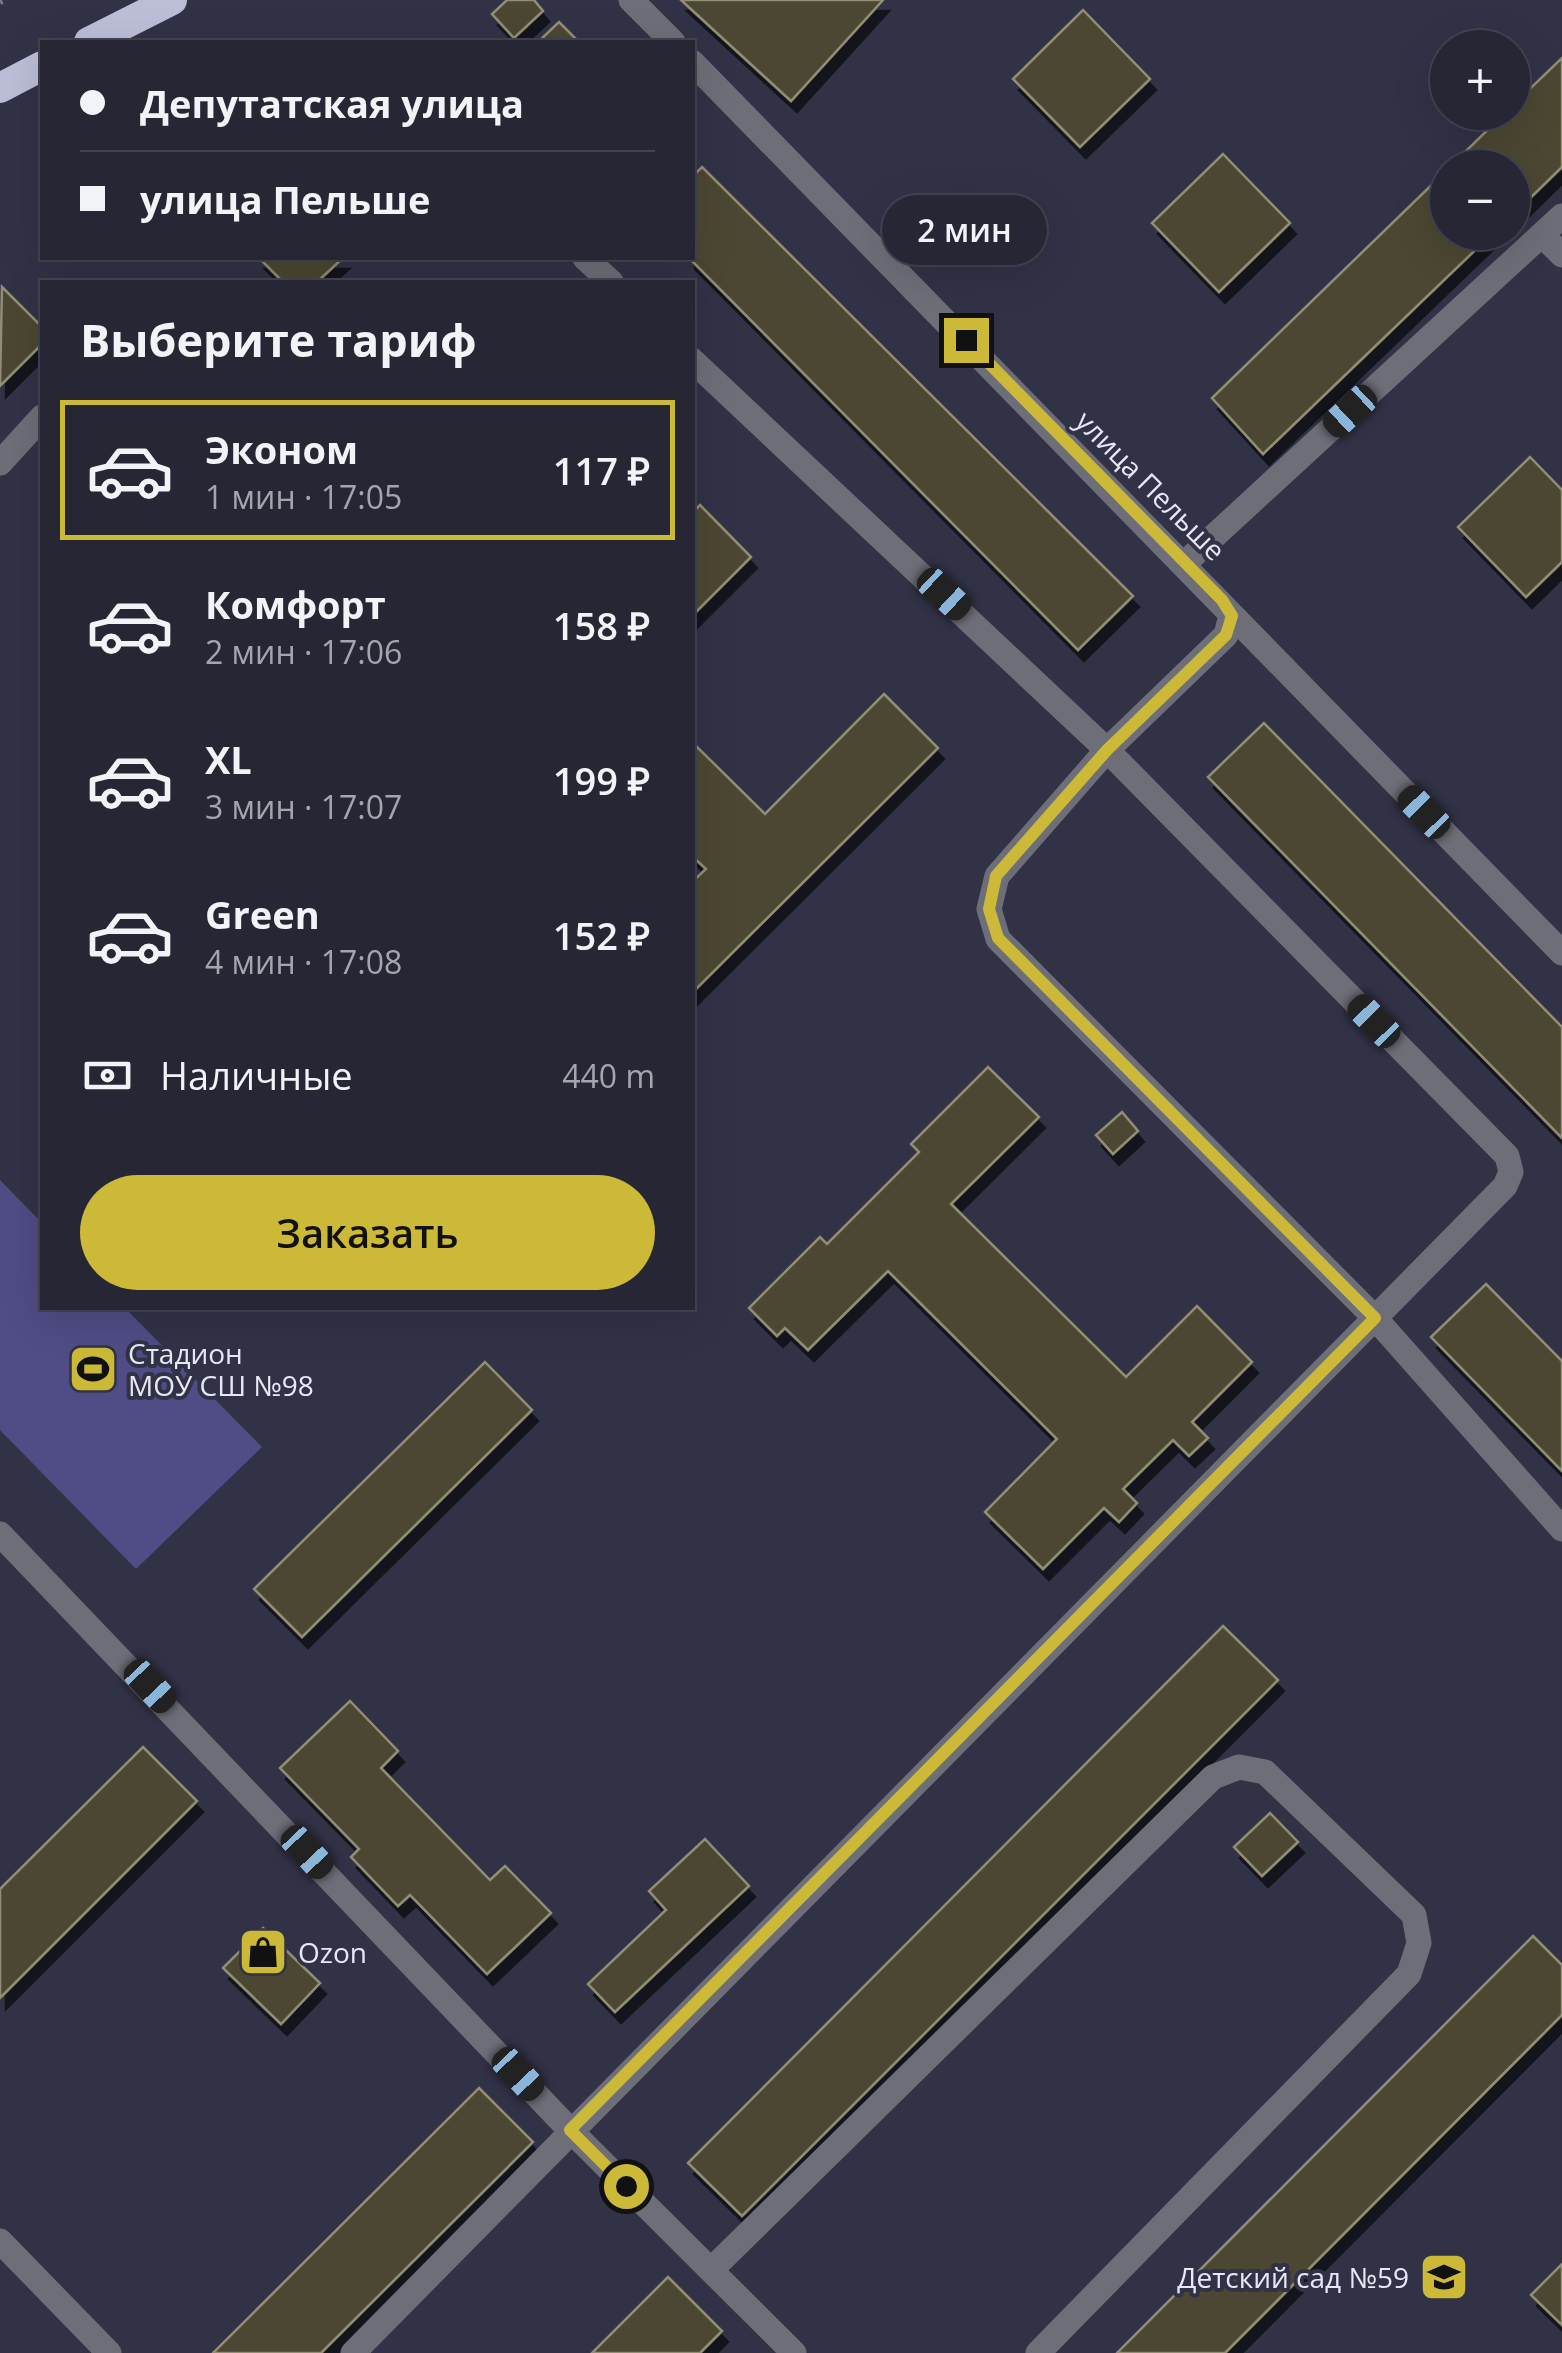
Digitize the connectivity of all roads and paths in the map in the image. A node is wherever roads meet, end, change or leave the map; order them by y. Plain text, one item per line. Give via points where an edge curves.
1 (172, 0) edge
2 (631, 0) edge
3 (93, 40) edge
4 (671, 40) edge
5 (695, 65) edge
6 (40, 67) edge
7 (0, 88) edge
8 (1562, 216) edge
9 (1542, 235) junction
10 (1562, 254) edge
11 (587, 260) edge
12 (609, 280) edge
13 (695, 363) edge
14 (40, 420) edge
15 (0, 463) edge
16 (1186, 562) junction
17 (1232, 616) junction
18 (1107, 750) junction
19 (1562, 953) edge
20 (1375, 1318) junction
21 (1562, 1528) edge
22 (0, 1534) edge
23 (570, 2130) junction
24 (0, 2241) edge
25 (711, 2270) junction
26 (109, 2353) edge
27 (353, 2353) edge
28 (794, 2353) edge
29 (1038, 2353) edge

1 - 3 highway
2 - 4 street
5 - 16 street, улица Пельше
6 - 7 highway
8 - 9 street
9 - 10 street
9 - 16 street
11 - 12 street
13 - 18 street
14 - 15 street
16 - 17 street, улица Пельше
17 - 18 street via 1226,635
17 - 19 street, улица Пельше
18 - 20 street via 996,876 989,909 998,938
18 - 20 street via 1507,1156 1511,1172 1505,1186
20 - 21 street
20 - 23 street
22 - 23 street
23 - 25 street
23 - 27 street
24 - 26 street
25 - 28 street
25 - 29 street via 1213,1778 1239,1767 1265,1772 1414,1915 1419,1942 1409,1974

